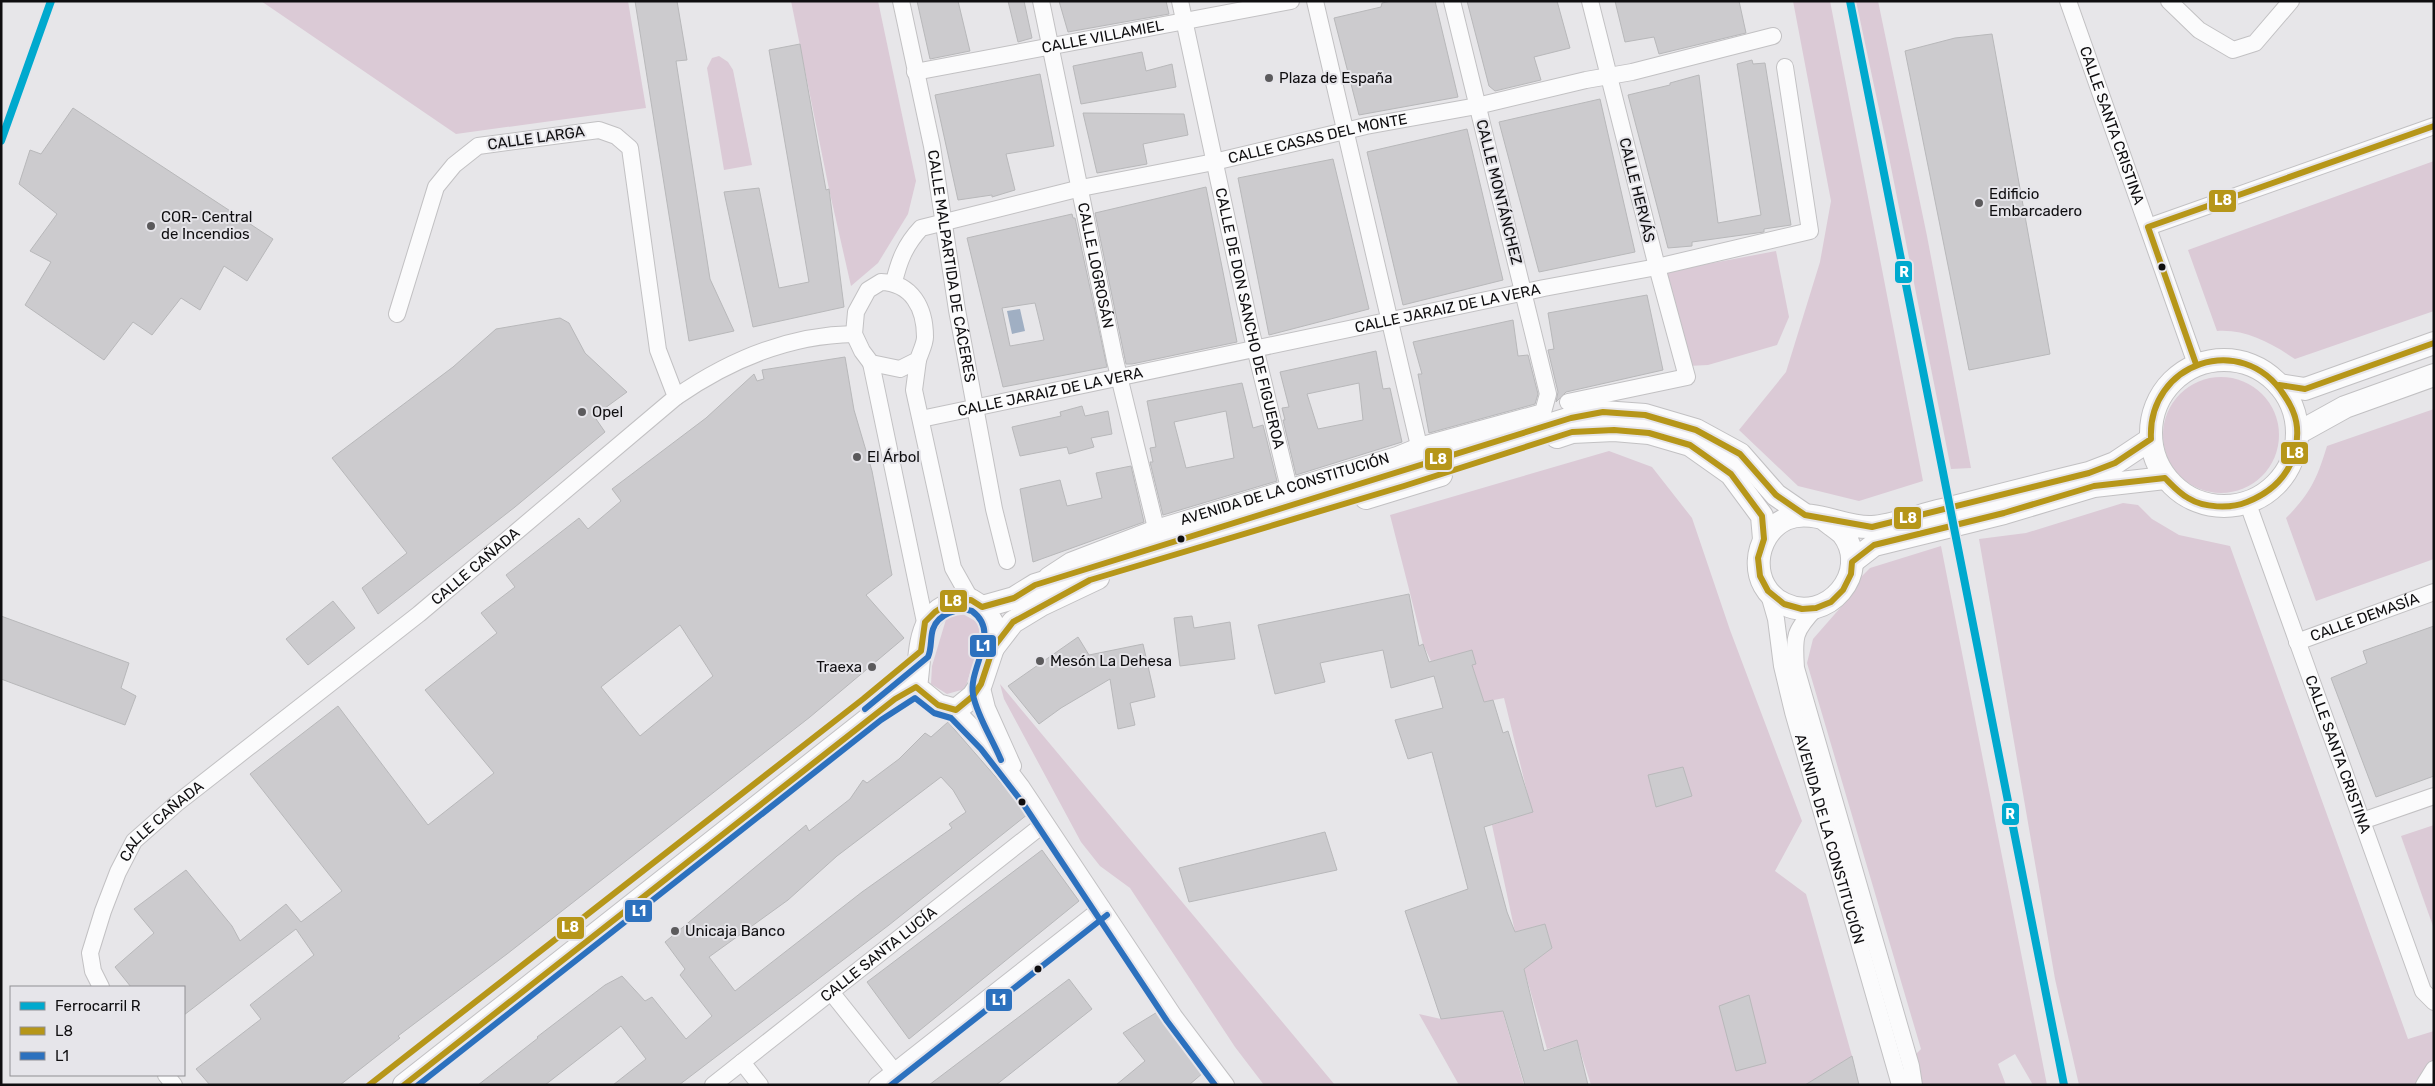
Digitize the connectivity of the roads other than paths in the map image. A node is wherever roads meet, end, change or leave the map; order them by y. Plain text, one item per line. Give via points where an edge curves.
1 (901, 1) edge
2 (1041, 1) edge
3 (1180, 1) edge
4 (1292, 1) edge
5 (1316, 1) edge
6 (1452, 1) edge
7 (1590, 1) edge
8 (2068, 1) edge
9 (2169, 1) edge
10 (2291, 1) edge
11 (1184, 22) junction
12 (1773, 36) dead end
13 (1050, 48) junction
14 (1784, 67) dead end
15 (915, 72) junction
16 (1609, 76) junction
17 (1478, 106) junction
18 (2434, 126) edge
19 (1346, 130) junction
20 (1214, 162) junction
21 (1082, 188) junction
22 (944, 222) junction
23 (2148, 227) junction
24 (1657, 267) junction
25 (894, 282) junction
26 (1524, 292) junction
27 (397, 314) dead end
28 (1392, 320) junction
29 (854, 334) junction
30 (2434, 343) edge
31 (1256, 350) junction
32 (918, 360) junction
33 (871, 363) junction
34 (2196, 364) junction
35 (2434, 375) edge
36 (1120, 378) junction
37 (2279, 385) junction
38 (676, 397) junction
39 (1568, 402) dead end
40 (976, 409) junction
41 (1542, 412) joint
42 (921, 420) junction
43 (2298, 433) junction
44 (2151, 439) junction
45 (1419, 446) junction
46 (2165, 478) junction
47 (1289, 488) junction
48 (2248, 504) junction
49 (1815, 517) junction
50 (1156, 528) junction
51 (1764, 538) junction
52 (1007, 561) dead end
53 (1852, 562) junction
54 (1035, 585) junction
55 (1768, 591) junction
56 (2434, 592) edge
57 (976, 603) junction
58 (1816, 608) junction
59 (925, 622) junction
60 (2296, 642) junction
61 (993, 648) junction
62 (981, 684) junction
63 (916, 687) junction
64 (956, 710) junction
65 (1021, 786) junction
66 (2434, 796) edge
67 (2362, 821) junction
68 (1045, 823) junction
69 (1102, 908) junction
70 (101, 986) edge
71 (830, 992) junction
72 (2434, 1002) edge
73 (742, 1062) junction
74 (2434, 1069) edge
75 (894, 1071) junction
76 (404, 1085) edge
77 (713, 1085) edge
78 (760, 1085) edge
79 (877, 1085) edge
80 (1226, 1085) edge
81 (1900, 1085) edge
82 (1914, 1085) edge
83 (2424, 1085) edge

1 - 15 street, CALLE MALPARTIDA DE CÁCERES
2 - 13 street, CALLE LOGROSÁN
3 - 11 street, CALLE DE DON SANCHO DE FIGUEROA
4 - 11 street, CALLE VILLAMIEL
5 - 19 street
6 - 17 street, CALLE MONTÁNCHEZ
7 - 16 street, CALLE HERVÁS
8 - 23 street, CALLE SANTA CRISTINA
9 - 10 street via 2199,30 2233,50 2255,43
11 - 13 street, CALLE VILLAMIEL
11 - 20 street, CALLE DE DON SANCHO DE FIGUEROA
12 - 16 street, CALLE CASAS DEL MONTE
13 - 15 street, CALLE VILLAMIEL
13 - 21 street, CALLE LOGROSÁN
14 - 24 street, CALLE JARAIZ DE LA VERA via 1810,230
15 - 22 street, CALLE MALPARTIDA DE CÁCERES via 932,146
16 - 17 street, CALLE CASAS DEL MONTE
16 - 24 street, CALLE HERVÁS
17 - 19 street, CALLE CASAS DEL MONTE
17 - 26 street, CALLE MONTÁNCHEZ
18 - 23 street
19 - 20 street, CALLE CASAS DEL MONTE
19 - 28 street
20 - 21 street, CALLE CASAS DEL MONTE
20 - 31 street, CALLE DE DON SANCHO DE FIGUEROA
21 - 22 street, CALLE CASAS DEL MONTE
21 - 36 street, CALLE LOGROSÁN
22 - 25 street, CALLE CASAS DEL MONTE via 921,228 908,242 898,263
22 - 40 street, CALLE MALPARTIDA DE CÁCERES
23 - 34 street, CALLE SANTA CRISTINA
24 - 26 street, CALLE JARAIZ DE LA VERA
24 - 39 street, CALLE HERVÁS via 1687,377
25 - 29 street via 881,282 868,290 856,312
25 - 32 street via 910,292 922,313 925,338
26 - 28 street, CALLE JARAIZ DE LA VERA
26 - 41 street, CALLE MONTÁNCHEZ via 1548,394
27 - 38 street, CALLE LARGA via 436,187 454,165 478,146 599,130 616,136 630,148 658,350
28 - 31 street, CALLE JARAIZ DE LA VERA
28 - 45 street
29 - 33 street
29 - 38 street, CALLE CAÑADA via 826,335 746,356 706,376
30 - 37 main road via 2305,389
31 - 36 street, CALLE JARAIZ DE LA VERA
31 - 47 street, CALLE DE DON SANCHO DE FIGUEROA
32 - 33 street via 900,369
32 - 42 street via 914,390
33 - 59 street
34 - 37 main road via 2223,359 2255,366
34 - 44 main road via 2174,378 2159,396 2149,427
35 - 43 main road via 2344,407
36 - 40 street, CALLE JARAIZ DE LA VERA
36 - 50 street, CALLE LOGROSÁN
37 - 43 main road via 2296,413
38 - 70 street, CALLE CAÑADA via 419,614 176,804 134,841 102,911 90,953 93,972
40 - 42 street, CALLE JARAIZ DE LA VERA
40 - 52 street, CALLE MALPARTIDA DE CÁCERES
41 - 45 street, AVENIDA DE LA CONSTITUCIÓN
42 - 57 street via 953,568
43 - 48 main road via 2296,452 2284,478 2264,496
44 - 46 main road via 2153,458
44 - 49 main road, AVENIDA DE LA CONSTITUCIÓN via 2115,463 2089,473 1872,527
45 - 47 street, AVENIDA DE LA CONSTITUCIÓN
46 - 48 main road via 2190,499 2219,508
46 - 53 main road via 2094,486 2004,513 1874,545
47 - 50 street, AVENIDA DE LA CONSTITUCIÓN
48 - 60 street, CALLE SANTA CRISTINA
49 - 51 main road via 1787,518
49 - 53 main road via 1842,534
49 - 54 main road, AVENIDA DE LA CONSTITUCIÓN via 1776,495 1740,454 1696,430 1645,415 1603,412 1571,418
50 - 54 street, AVENIDA DE LA CONSTITUCIÓN via 1070,561
51 - 55 main road via 1758,558 1760,576
51 - 61 main road, AVENIDA DE LA CONSTITUCIÓN via 1762,516 1731,474 1690,445 1648,433 1614,430 1572,432 1090,580 1013,622
53 - 58 main road via 1851,574 1843,590 1831,602
54 - 57 main road, AVENIDA DE LA CONSTITUCIÓN via 1014,598
55 - 58 main road via 1784,604 1802,609
55 - 81 street, AVENIDA DE LA CONSTITUCIÓN via 1793,712
56 - 60 street, CALLE DEMASÍA
57 - 59 main road via 952,601
57 - 61 main road via 992,622
58 - 82 street, AVENIDA DE LA CONSTITUCIÓN via 1802,622 1794,639 1796,668
59 - 63 main road
60 - 67 street, CALLE SANTA CRISTINA
61 - 62 main road
62 - 64 main road via 973,696
62 - 65 street via 987,708
63 - 64 main road via 938,705
63 - 76 main road via 876,713
64 - 65 street via 988,743
65 - 68 street
66 - 67 street
67 - 72 street, CALLE SANTA CRISTINA via 2423,991
68 - 69 street
68 - 71 street, CALLE SANTA LUCÍA
69 - 75 street
69 - 80 street via 1174,1016
71 - 73 street, CALLE SANTA LUCÍA
71 - 75 street
73 - 77 street, CALLE SANTA LUCÍA
73 - 78 street
74 - 83 street
75 - 79 street

